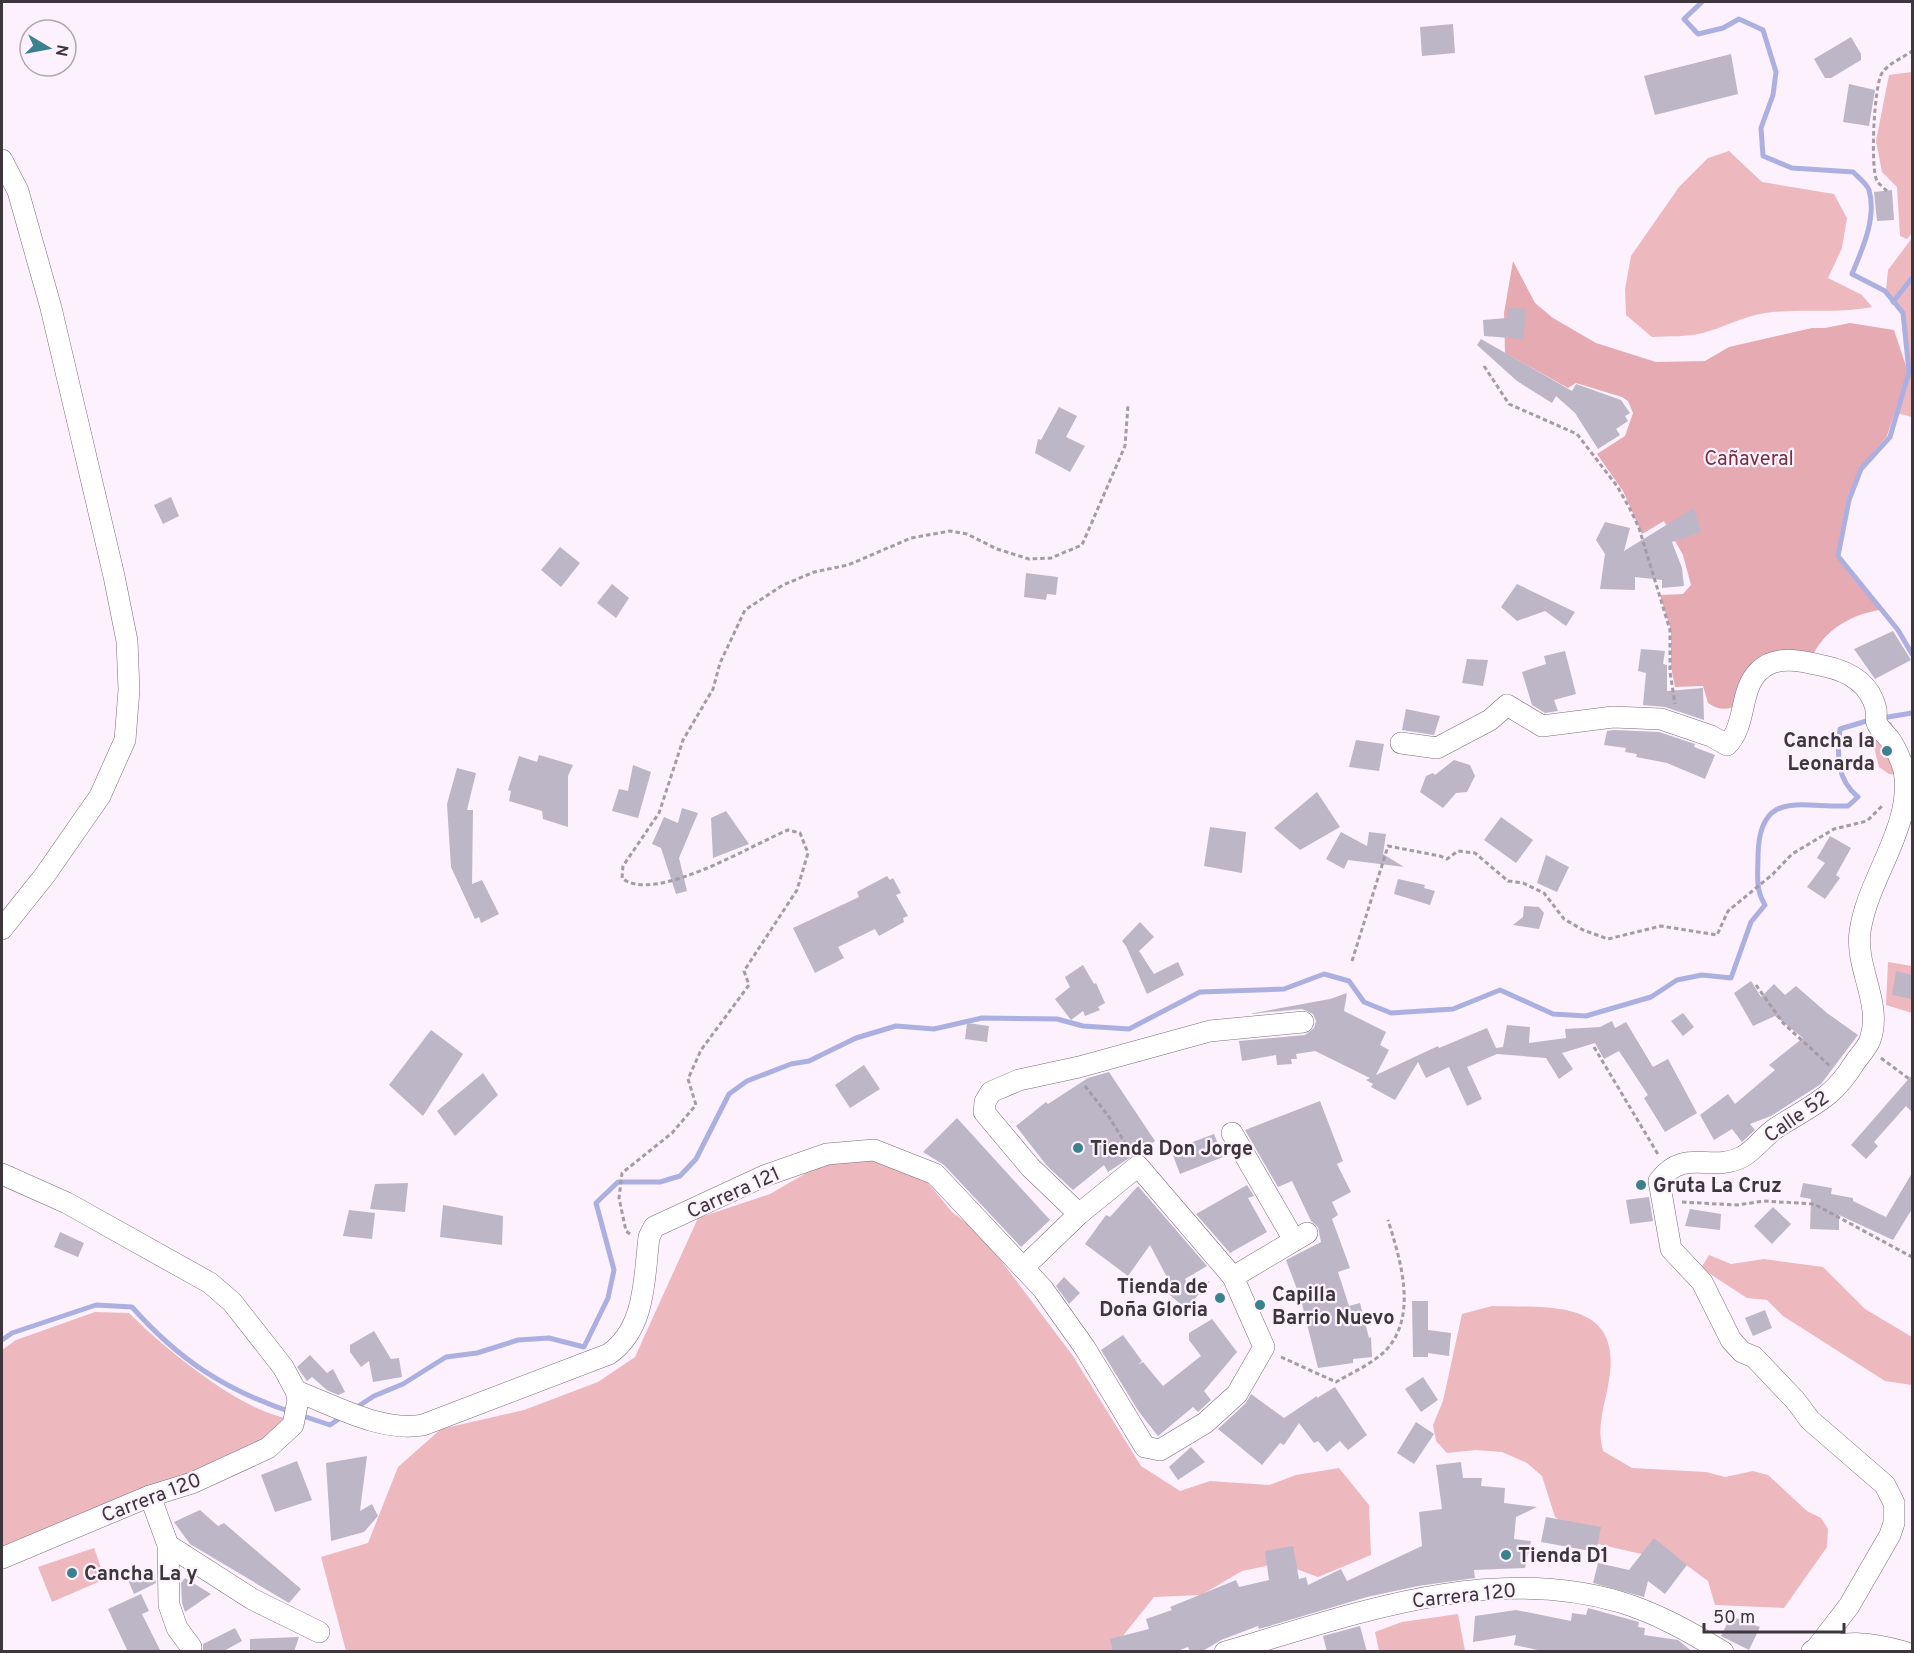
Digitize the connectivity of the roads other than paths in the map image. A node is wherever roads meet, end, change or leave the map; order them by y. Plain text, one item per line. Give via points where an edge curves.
1 (2, 160) edge
2 (1401, 743) dead end
3 (2, 930) edge
4 (1303, 1022) dead end
5 (1232, 1133) dead end
6 (2, 1174) edge
7 (1079, 1214) junction
8 (1023, 1268) junction
9 (1233, 1276) junction
10 (297, 1395) junction
11 (150, 1496) junction
12 (168, 1545) junction
13 (2, 1558) edge
14 (319, 1632) dead end
15 (1697, 1645) edge
16 (191, 1647) dead end
17 (1812, 1651) edge
18 (1225, 1652) edge
19 (1723, 1652) edge
20 (1905, 1652) edge

1 - 3 street via 18,191 51,308 114,576 127,641 129,690 125,740 100,796
2 - 17 street, Calle 52 via 1437,747 1490,720 1507,705 1542,726 1614,717 1661,719 1727,745 1735,737 1750,685 1759,670 1788,659 1855,677 1864,685 1876,708 1877,723 1895,749 1909,787 1907,809 1860,934 1872,1015 1870,1040 1847,1077 1825,1100 1776,1128 1742,1157 1714,1163 1685,1162 1664,1175 1671,1249 1702,1282 1731,1340 1742,1352 1754,1357 1810,1420 1879,1478 1894,1503 1890,1535 1849,1606
4 - 7 street via 1210,1031 1004,1085 991,1092 984,1112 1030,1167
5 - 9 street via 1300,1236
6 - 10 street via 68,1203 210,1282 283,1367
7 - 8 street
7 - 9 street via 1138,1167
8 - 9 street, Carrera 121 via 1085,1348 1145,1447 1160,1450 1205,1423 1238,1394 1264,1347
8 - 10 street, Carrera 121 via 935,1174 874,1150 827,1154 764,1176 654,1227 633,1330 624,1344 609,1354 423,1425 404,1428 384,1425
10 - 11 street, Carrera 120 via 292,1425 268,1448 192,1483
11 - 12 street
11 - 13 street, Carrera 120
12 - 14 street via 252,1599
12 - 16 street via 169,1605 177,1628
15 - 18 street, Carrera 120 via 1620,1602 1516,1588 1410,1599
15 - 19 street, Carrera 120
17 - 20 street via 1844,1642 1871,1643

